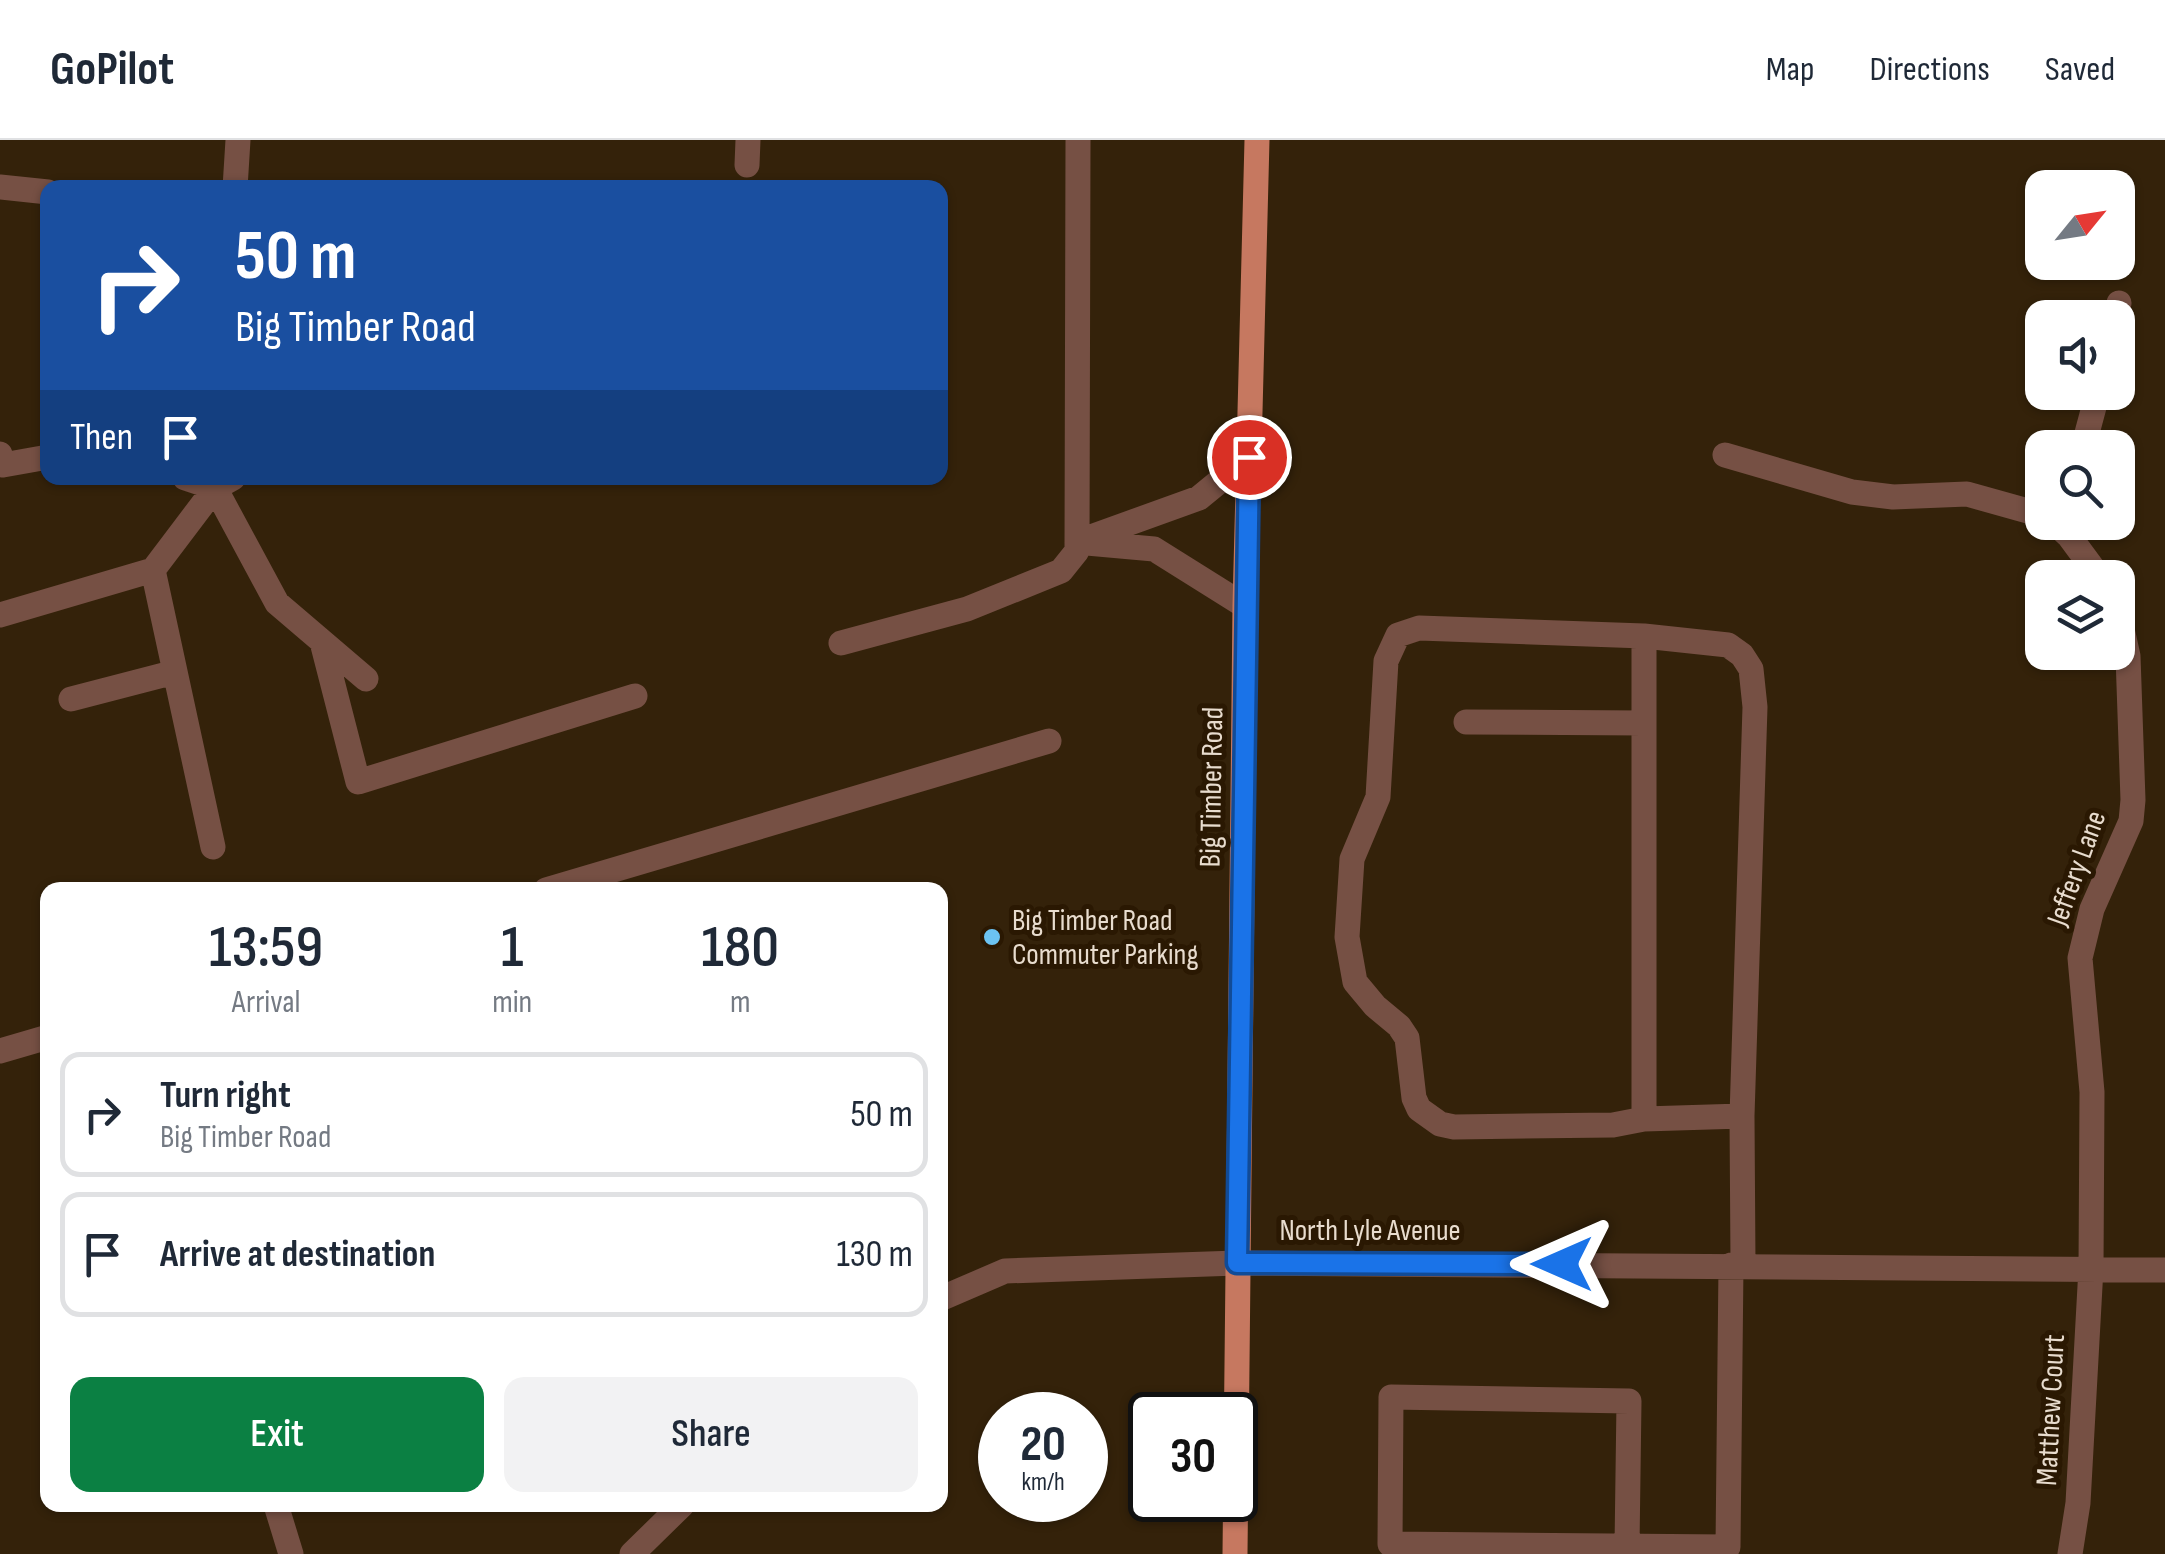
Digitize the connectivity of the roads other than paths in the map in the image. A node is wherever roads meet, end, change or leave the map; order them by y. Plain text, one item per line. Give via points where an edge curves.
1 (238, 140) edge
2 (1078, 140) edge
3 (1257, 140) edge
4 (236, 180) edge
5 (0, 187) edge
6 (40, 196) edge
7 (0, 454) edge
8 (1725, 456) dead end
9 (1249, 457) junction
10 (40, 458) edge
11 (219, 485) edge
12 (2025, 510) edge
13 (1078, 542) junction
14 (152, 570) junction
15 (1245, 606) junction
16 (0, 614) edge
17 (1644, 636) junction
18 (322, 642) junction
19 (841, 643) dead end
20 (2128, 670) edge
21 (175, 672) junction
22 (366, 679) dead end
23 (634, 696) dead end
24 (71, 698) dead end
25 (1466, 722) dead end
26 (1644, 723) junction
27 (1049, 741) dead end
28 (213, 847) dead end
29 (573, 882) edge
30 (40, 1040) edge
31 (0, 1051) edge
32 (1742, 1116) junction
33 (1644, 1119) junction
34 (1237, 1263) junction
35 (1737, 1264) junction
36 (2090, 1268) junction
37 (2165, 1270) edge
38 (948, 1295) edge
39 (278, 1512) edge
40 (675, 1512) edge
41 (1626, 1546) junction
42 (1728, 1550) edge
43 (291, 1554) edge
44 (632, 1554) edge
45 (1236, 1554) edge
46 (2070, 1554) edge

1 - 4 street
2 - 13 street
3 - 9 main road, Big Timber Road
5 - 6 street
7 - 10 street via 3,465
8 - 12 street via 1852,492 1967,494
9 - 13 street via 1200,498
9 - 15 main road, Big Timber Road
11 - 14 street
11 - 18 street via 277,602
13 - 15 street via 1154,549
13 - 19 street via 1061,571 967,609
14 - 16 street
14 - 21 street
15 - 34 main road, Big Timber Road
17 - 26 street
17 - 32 street via 1728,644 1752,669
17 - 33 street via 1419,628 1398,635 1386,660 1378,797 1352,859 1347,937 1356,982 1407,1038 1414,1098 1428,1117 1454,1127
18 - 22 street
18 - 23 street via 358,782
20 - 36 street, Jeffery Lane via 2131,821 2092,909 2080,958 2092,1092
21 - 24 street
21 - 28 street
25 - 26 street
26 - 33 street
27 - 29 street
30 - 31 street
32 - 33 street
32 - 35 street
34 - 35 street, North Lyle Avenue
34 - 38 street, North Lyle Avenue via 1005,1271
34 - 45 main road, Big Timber Road
35 - 36 street, North Lyle Avenue
35 - 42 street
36 - 37 street, North Lyle Avenue
36 - 46 street, Matthew Court
39 - 43 street
40 - 44 street
41 - 41 street via 1390,1544 1391,1397 1629,1401
41 - 42 street

